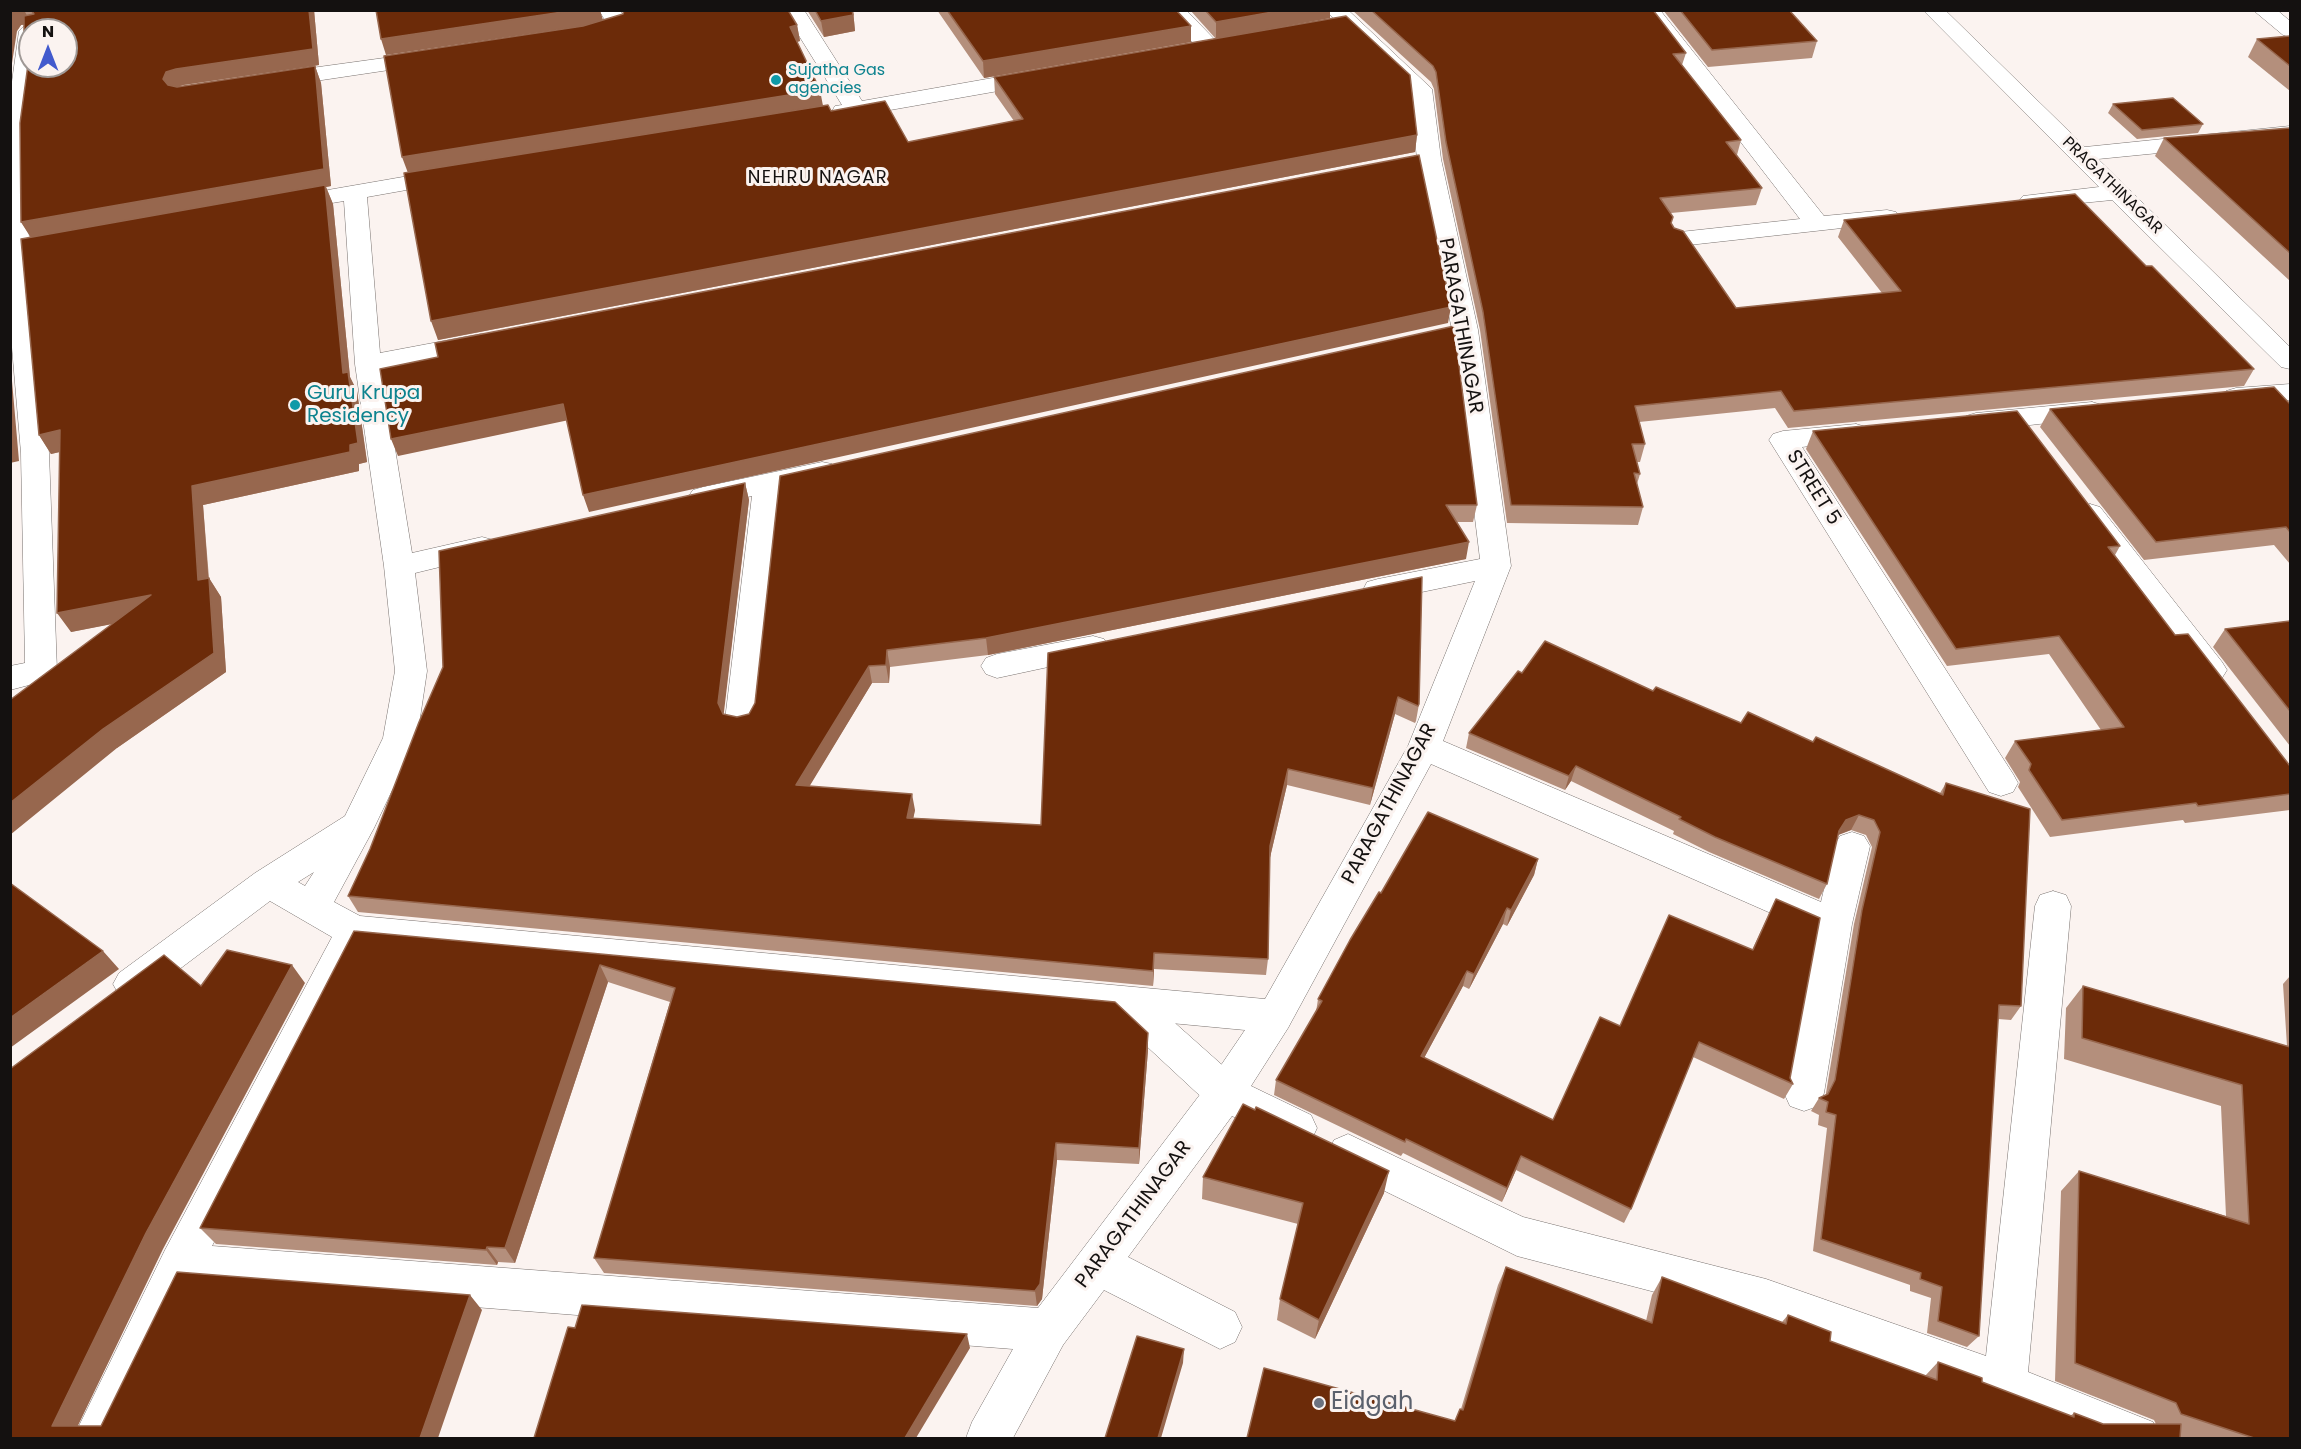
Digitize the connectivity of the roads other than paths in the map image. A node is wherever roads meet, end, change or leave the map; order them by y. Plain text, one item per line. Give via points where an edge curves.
1 (609, 10) edge
2 (794, 10) edge
3 (1174, 10) edge
4 (1649, 10) edge
5 (2263, 10) edge
6 (1940, 11) edge
7 (1336, 21) edge
8 (2290, 31) edge
9 (563, 38) edge
10 (1232, 43) edge
11 (1209, 47) junction
12 (1186, 51) edge
13 (445, 55) edge
14 (1056, 74) edge
15 (22, 78) edge
16 (255, 83) edge
17 (856, 109) junction
18 (821, 115) edge
19 (2290, 133) edge
20 (13, 140) edge
21 (2080, 154) junction
22 (472, 172) edge
23 (355, 191) junction
24 (2119, 192) junction
25 (2014, 203) edge
26 (262, 207) edge
27 (1910, 214) edge
28 (1817, 224) junction
29 (87, 239) edge
30 (1680, 239) edge
31 (14, 252) edge
32 (510, 336) edge
33 (2290, 361) edge
34 (368, 364) junction
35 (2290, 392) edge
36 (2207, 400) edge
37 (2123, 408) edge
38 (2016, 418) junction
39 (1946, 425) edge
40 (1888, 430) edge
41 (2038, 446) edge
42 (23, 454) edge
43 (849, 465) edge
44 (768, 483) junction
45 (2074, 493) edge
46 (676, 503) edge
47 (503, 542) edge
48 (399, 566) junction
49 (1496, 566) junction
50 (1345, 596) edge
51 (1125, 640) edge
52 (997, 666) dead end
53 (13, 679) edge
54 (2225, 689) edge
55 (741, 720) edge
56 (1424, 747) junction
57 (2001, 783) dead end
58 (358, 825) junction
59 (1852, 846) dead end
60 (268, 883) junction
61 (2053, 906) dead end
62 (312, 907) junction
63 (1834, 924) junction
64 (354, 931) junction
65 (106, 1003) edge
66 (1126, 1003) junction
67 (1275, 1016) junction
68 (1226, 1093) junction
69 (1804, 1093) dead end
70 (180, 1264) junction
71 (1096, 1264) junction
72 (1220, 1327) dead end
73 (1048, 1330) junction
74 (2005, 1385) junction
75 (95, 1438) edge
76 (988, 1438) edge
77 (2137, 1438) edge

1 - 9 street via 618,24
2 - 17 street
3 - 11 street
4 - 28 street
5 - 8 street
6 - 21 street, PRAGATHINAGAR
7 - 49 street, PARAGATHINAGAR via 1421,89 1417,161 1454,332
10 - 11 street
11 - 12 street
13 - 16 street
14 - 17 street
15 - 20 street
17 - 18 street
19 - 21 street
20 - 31 street
21 - 24 street, PRAGATHINAGAR
22 - 23 street
23 - 26 street
23 - 34 street
24 - 25 street
24 - 33 street, PRAGATHINAGAR
27 - 28 street
28 - 30 street
29 - 31 street
31 - 42 street
32 - 34 street
34 - 48 street
35 - 36 street
37 - 38 street
38 - 39 street
38 - 41 street
40 - 57 street, STREET 5 via 1784,441
42 - 53 street via 41,671
43 - 44 street
44 - 46 street
44 - 55 street
45 - 54 street
47 - 48 street
48 - 58 street via 411,671 400,738
49 - 50 street
49 - 56 street, PARAGATHINAGAR
51 - 52 street
56 - 63 street
56 - 67 street, PARAGATHINAGAR
58 - 60 street
58 - 62 street
59 - 63 street
60 - 62 street
60 - 65 street
61 - 74 street
62 - 64 street
63 - 69 street
64 - 66 street
64 - 70 street
66 - 67 street
66 - 68 street
67 - 68 street, PARAGATHINAGAR
68 - 71 street, PARAGATHINAGAR
68 - 74 street via 1517,1236 1766,1300
70 - 73 street
70 - 75 street
71 - 72 street
71 - 73 street, PARAGATHINAGAR
73 - 76 street, PARAGATHINAGAR
74 - 77 street

